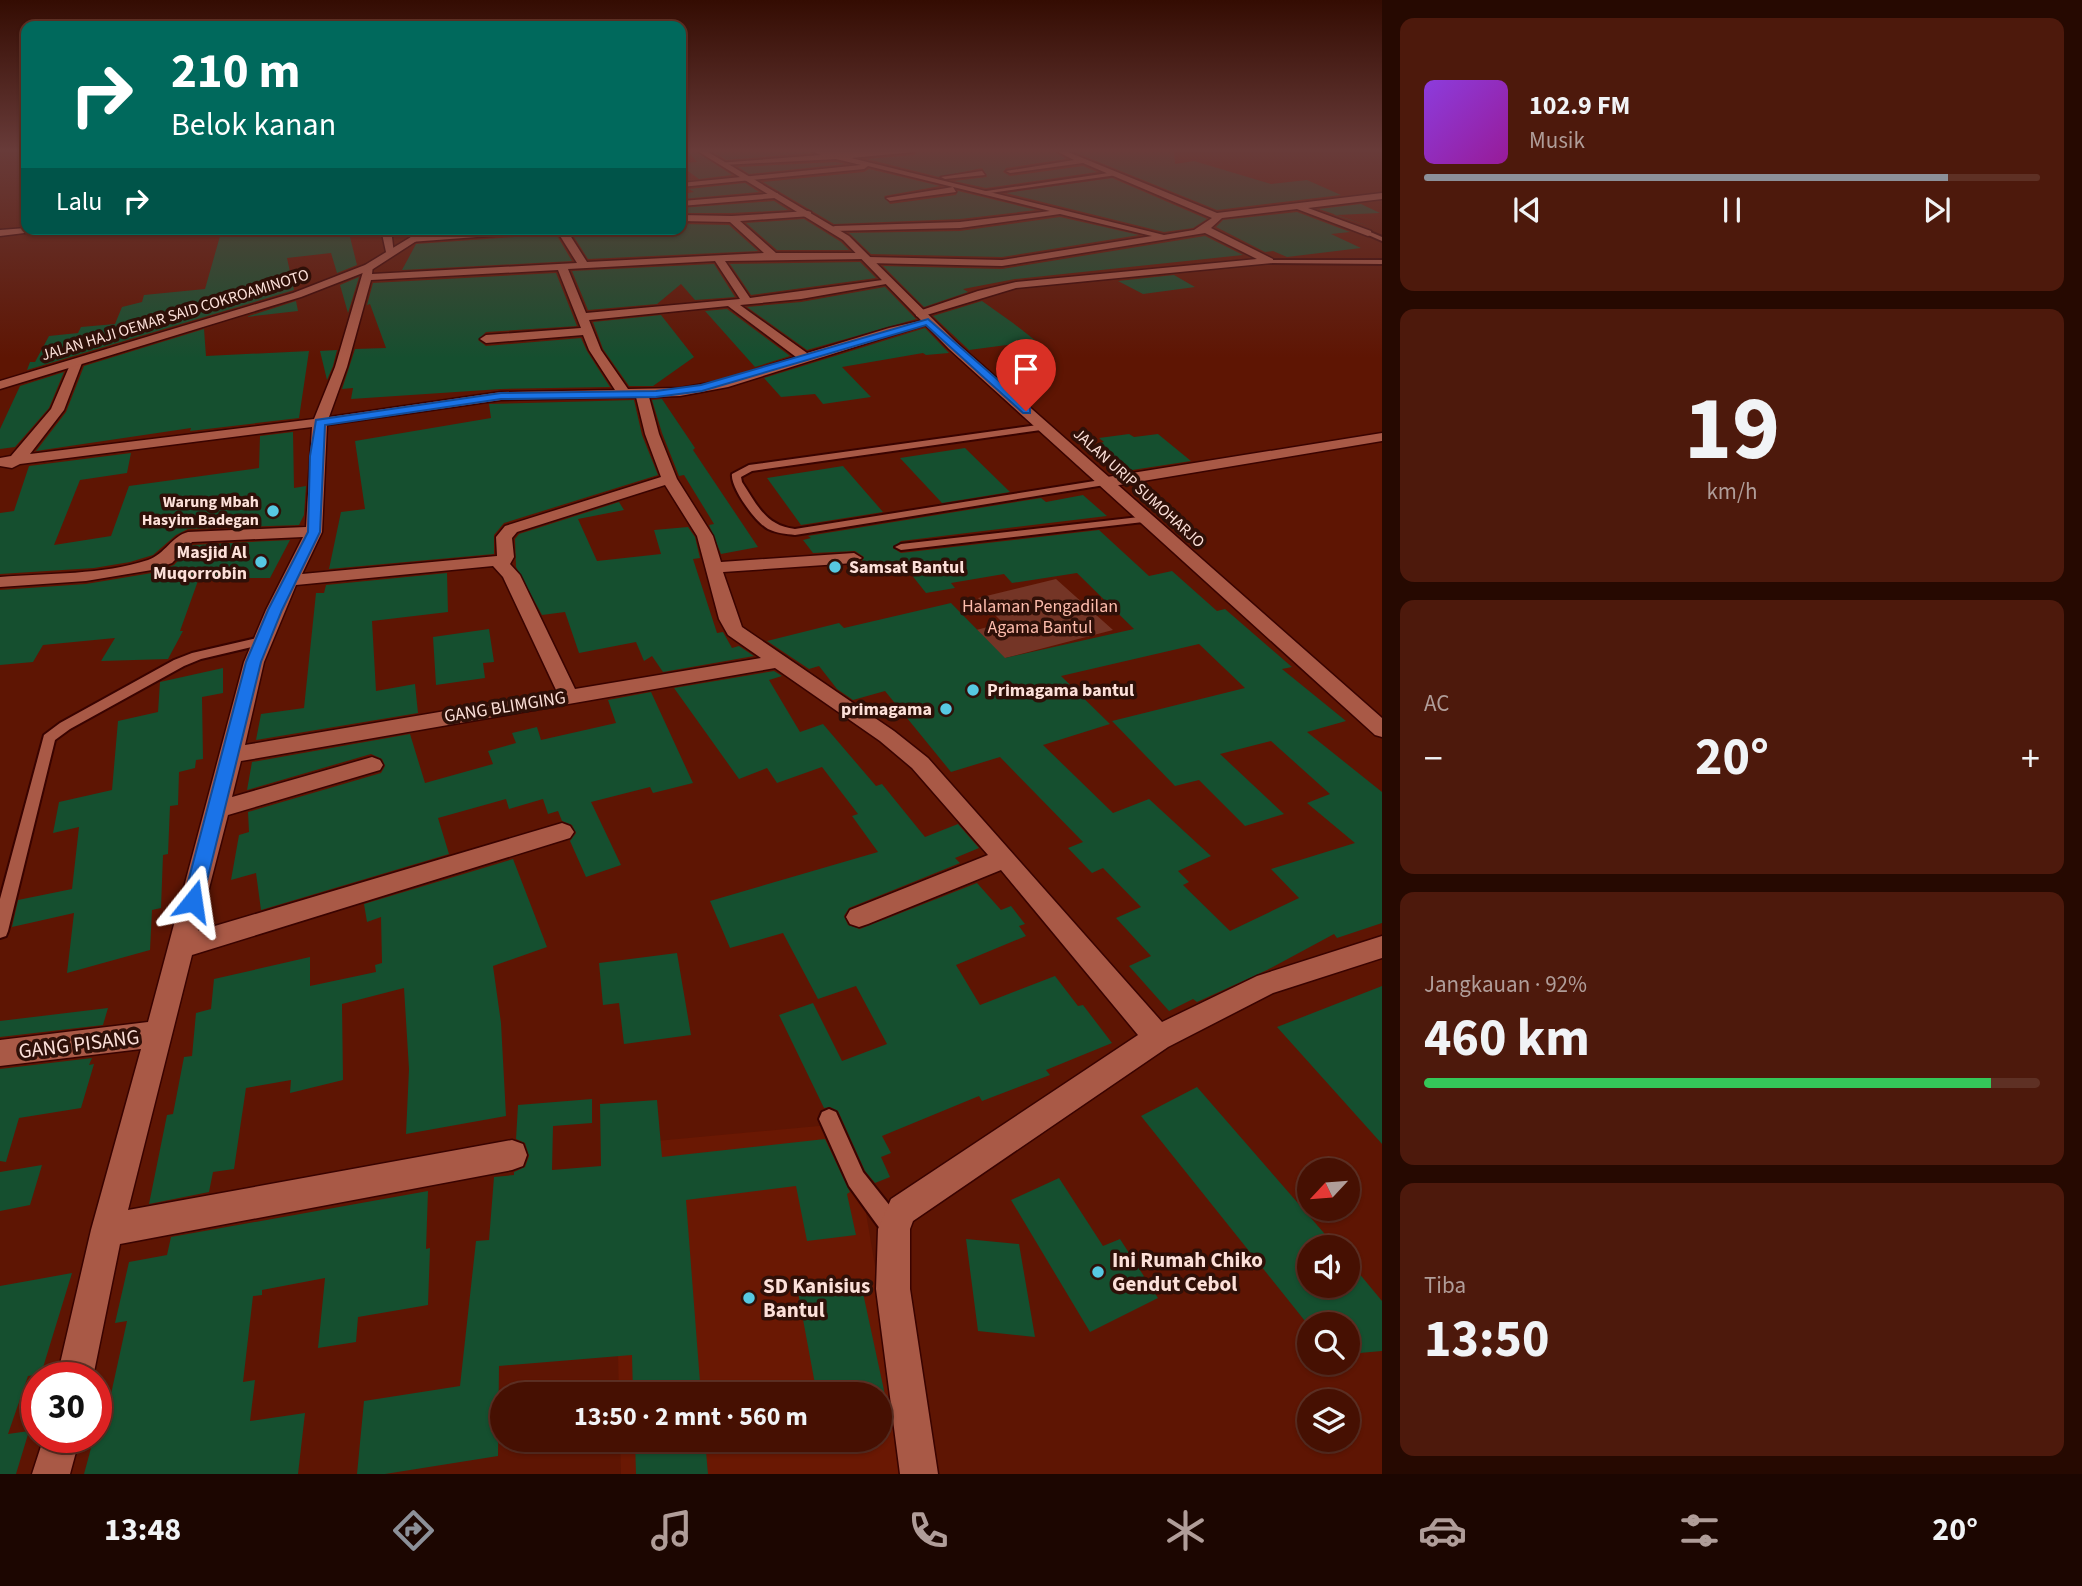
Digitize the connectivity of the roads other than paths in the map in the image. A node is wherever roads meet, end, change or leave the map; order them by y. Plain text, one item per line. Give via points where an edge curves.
1 (734, 221) edge
2 (820, 221) edge
3 (994, 221) edge
4 (1099, 221) edge
5 (1213, 221) edge
6 (1337, 221) edge
7 (835, 229) junction
8 (1205, 229) junction
9 (21, 231) edge
10 (1382, 232) edge
11 (0, 233) edge
12 (1368, 233) junction
13 (387, 235) edge
14 (421, 235) edge
15 (482, 235) edge
16 (509, 235) edge
17 (565, 235) edge
18 (1169, 238) junction
19 (1382, 239) edge
20 (413, 240) junction
21 (511, 245) dead end
22 (1364, 250) dead end
23 (391, 252) junction
24 (773, 256) junction
25 (512, 257) dead end
26 (718, 258) junction
27 (865, 258) junction
28 (1269, 261) junction
29 (1367, 262) junction
30 (1382, 262) edge
31 (996, 263) junction
32 (583, 264) junction
33 (562, 266) junction
34 (513, 270) junction
35 (368, 272) junction
36 (886, 281) junction
37 (1016, 285) junction
38 (747, 301) junction
39 (730, 303) junction
40 (583, 317) junction
41 (924, 318) junction
42 (586, 331) junction
43 (486, 339) dead end
44 (806, 358) junction
45 (76, 363) junction
46 (0, 385) edge
47 (633, 394) junction
48 (320, 422) junction
49 (1045, 427) junction
50 (1382, 437) edge
51 (7, 461) edge
52 (0, 475) edge
53 (669, 479) junction
54 (1107, 482) junction
55 (1148, 519) junction
56 (314, 532) junction
57 (901, 547) dead end
58 (854, 558) dead end
59 (501, 564) junction
60 (715, 568) junction
61 (291, 580) junction
62 (0, 582) edge
63 (261, 641) junction
64 (777, 661) junction
65 (569, 697) junction
66 (1382, 730) edge
67 (232, 755) junction
68 (372, 765) dead end
69 (218, 809) junction
70 (562, 832) dead end
71 (1005, 858) junction
72 (859, 917) dead end
73 (0, 931) edge
74 (1382, 947) edge
75 (180, 948) junction
76 (157, 1034) junction
77 (1158, 1038) junction
78 (0, 1053) edge
79 (829, 1119) dead end
80 (512, 1155) dead end
81 (894, 1229) junction
82 (107, 1230) junction
83 (78, 1362) edge
84 (57, 1453) edge
85 (51, 1474) edge
86 (919, 1474) edge

1 - 24 street
2 - 7 street, JALAN URIP SUMOHARJO
3 - 7 street
4 - 18 street
5 - 8 street
6 - 12 street
7 - 27 street, JALAN URIP SUMOHARJO
8 - 18 street
8 - 28 street
9 - 11 street
10 - 12 lane
12 - 19 lane
13 - 23 street
14 - 20 street, JALAN HAJI OEMAR SAID COKROAMINOTO
15 - 20 street
16 - 21 street
17 - 32 street
18 - 31 street
20 - 23 street, JALAN HAJI OEMAR SAID COKROAMINOTO
22 - 29 lane
23 - 35 street, JALAN HAJI OEMAR SAID COKROAMINOTO
24 - 26 street
24 - 27 street
25 - 34 street
26 - 32 street
26 - 38 street
27 - 31 street
27 - 36 street, JALAN URIP SUMOHARJO
28 - 29 lane
28 - 37 street
29 - 30 lane
31 - 37 street
32 - 33 street
33 - 34 street
33 - 40 street
34 - 35 street
35 - 45 street, JALAN HAJI OEMAR SAID COKROAMINOTO
35 - 48 street
36 - 38 street
36 - 41 street, JALAN URIP SUMOHARJO
37 - 41 street via 982,293
38 - 39 street
39 - 40 street
39 - 44 street
40 - 42 street
41 - 44 street
41 - 49 street, JALAN URIP SUMOHARJO
42 - 43 street
42 - 47 street via 595,350
44 - 47 street via 723,384
45 - 46 street, JALAN HAJI OEMAR SAID COKROAMINOTO
45 - 51 street via 57,410 33,442
47 - 48 street via 501,396
47 - 53 street
48 - 51 street
48 - 56 street
49 - 54 street, JALAN URIP SUMOHARJO
49 - 54 lane via 749,468 736,476 737,482 766,526 795,532
50 - 54 street
51 - 52 street
53 - 59 street via 511,529 504,537 506,557
53 - 60 street via 705,536
54 - 55 street, JALAN URIP SUMOHARJO
55 - 57 lane
55 - 66 street, JALAN URIP SUMOHARJO
56 - 61 street
56 - 62 street via 188,537 169,558 144,567
58 - 60 street
59 - 61 street via 490,560
59 - 65 street via 511,575
60 - 64 street via 731,625
61 - 63 street
63 - 67 street
63 - 73 lane via 179,663 50,738
64 - 65 street, GANG BLIMGING
64 - 71 street via 904,749
65 - 67 street, GANG BLIMGING
67 - 69 street
68 - 69 street
69 - 75 street
70 - 75 street
71 - 72 street
71 - 77 street
74 - 77 street via 1266,984
75 - 76 street
76 - 78 street, GANG PISANG
76 - 82 street
77 - 81 street via 911,1202
79 - 81 lane via 856,1179
80 - 82 street
81 - 86 street via 893,1289
82 - 83 street
84 - 85 street

